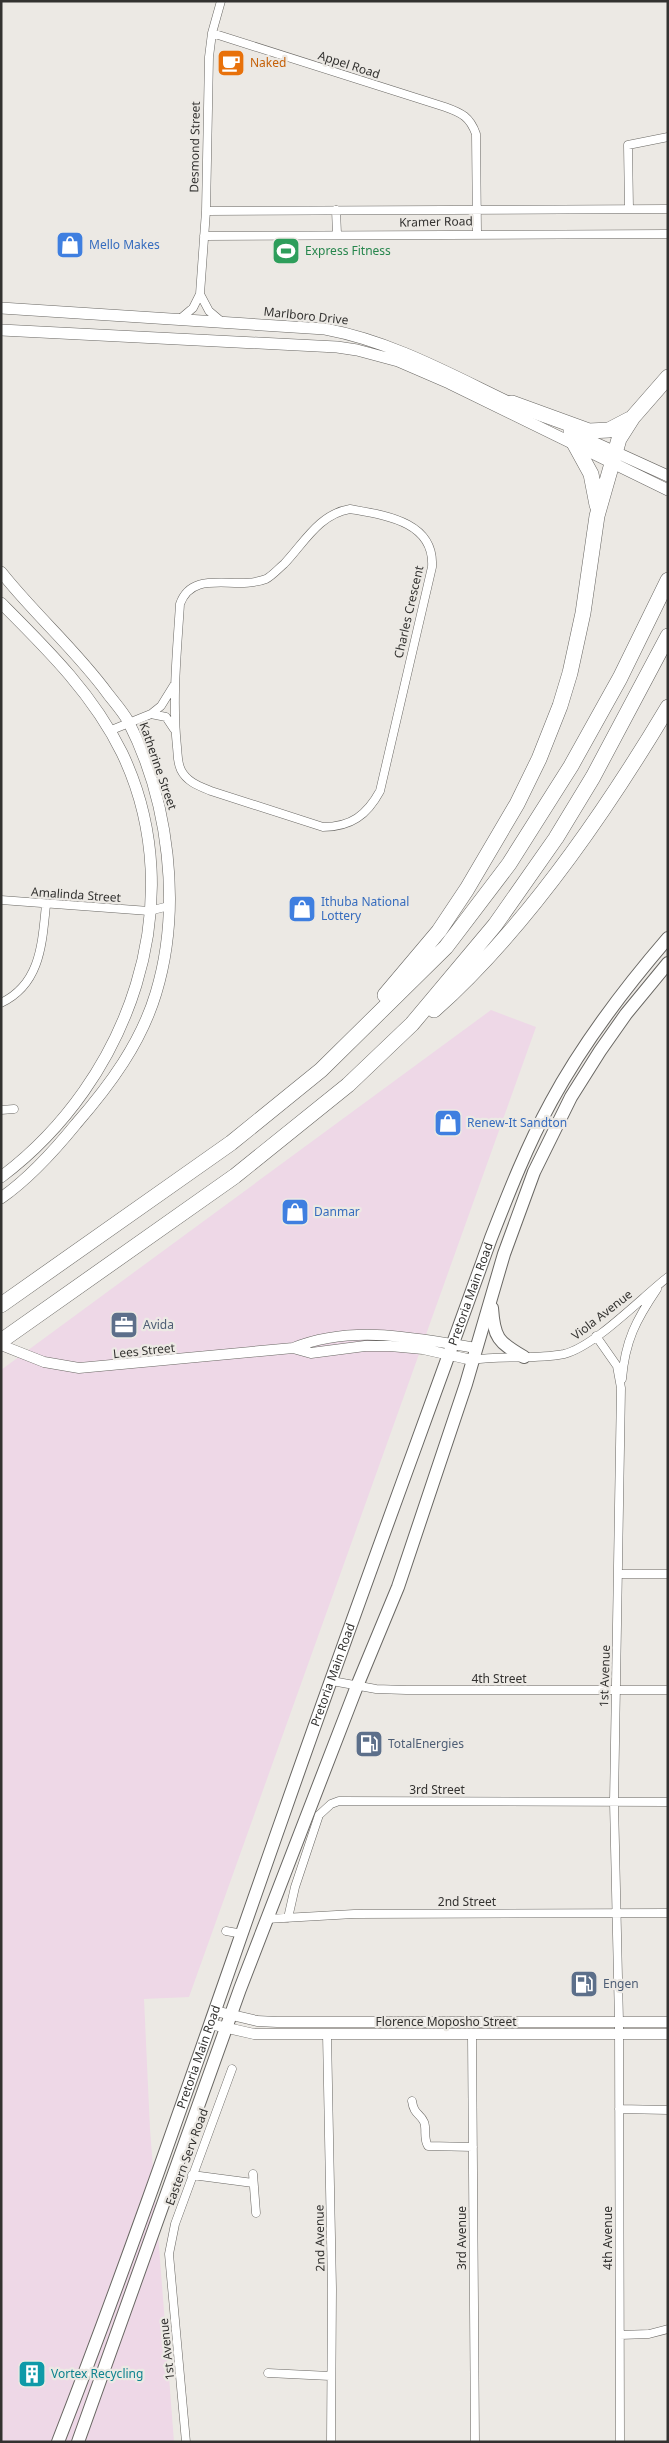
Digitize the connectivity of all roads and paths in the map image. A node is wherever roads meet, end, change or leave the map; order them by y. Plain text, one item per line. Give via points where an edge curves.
1 (221, 1) edge
2 (212, 33) junction
3 (668, 137) edge
4 (477, 209) junction
5 (629, 209) junction
6 (668, 209) edge
7 (336, 210) junction
8 (206, 211) junction
9 (477, 233) junction
10 (337, 234) junction
11 (668, 234) edge
12 (204, 236) junction
13 (200, 294) junction
14 (1, 308) edge
15 (178, 320) junction
16 (222, 322) junction
17 (1, 330) edge
18 (668, 377) edge
19 (512, 404) junction
20 (633, 417) junction
21 (574, 443) junction
22 (614, 458) junction
23 (668, 476) edge
24 (668, 490) edge
25 (597, 516) junction
26 (1, 572) edge
27 (668, 580) edge
28 (1, 603) edge
29 (668, 636) edge
30 (174, 683) junction
31 (668, 707) edge
32 (150, 714) junction
33 (128, 722) junction
34 (109, 730) junction
35 (174, 731) junction
36 (1, 900) edge
37 (46, 905) junction
38 (169, 906) junction
39 (149, 911) junction
40 (668, 938) edge
41 (668, 963) edge
42 (1, 1003) edge
43 (412, 1024) junction
44 (365, 1028) junction
45 (14, 1109) dead end
46 (1, 1110) edge
47 (1, 1177) edge
48 (1, 1198) edge
49 (665, 1279) edge
50 (492, 1295) junction
51 (1, 1304) edge
52 (596, 1336) junction
53 (1, 1341) edge
54 (1, 1345) edge
55 (451, 1350) junction
56 (474, 1354) junction
57 (490, 1357) junction
58 (524, 1357) junction
59 (621, 1388) junction
60 (618, 1574) junction
61 (668, 1574) edge
62 (332, 1681) junction
63 (357, 1686) junction
64 (668, 1690) edge
65 (615, 1691) junction
66 (614, 1802) junction
67 (668, 1802) edge
68 (668, 1912) edge
69 (618, 1913) junction
70 (288, 1918) junction
71 (266, 1919) junction
72 (226, 1931) dead end
73 (243, 1934) junction
74 (215, 2010) junction
75 (231, 2015) junction
76 (619, 2022) junction
77 (668, 2022) edge
78 (210, 2024) junction
79 (225, 2027) junction
80 (327, 2034) junction
81 (619, 2034) junction
82 (668, 2034) edge
83 (472, 2035) junction
84 (232, 2069) dead end
85 (412, 2101) dead end
86 (619, 2109) junction
87 (668, 2110) edge
88 (473, 2147) junction
89 (192, 2175) junction
90 (256, 2214) dead end
91 (169, 2254) joint
92 (668, 2329) edge
93 (620, 2335) junction
94 (268, 2373) dead end
95 (330, 2376) junction
96 (58, 2442) edge
97 (78, 2442) edge
98 (186, 2442) edge
99 (331, 2442) edge
100 (475, 2442) edge
101 (620, 2442) edge

1 - 2 street, Desmond Street
2 - 4 street, Appel Road via 465,115 474,126 477,146
2 - 8 street, Desmond Street via 207,105
3 - 5 street via 628,145
4 - 5 street, Kramer Road
4 - 7 street, Kramer Road
4 - 9 street
5 - 6 street, Kramer Road
7 - 8 street, Kramer Road
7 - 10 street
8 - 12 street, Desmond Street
9 - 10 street, Kramer Road
9 - 11 street, Kramer Road
10 - 12 street, Kramer Road
12 - 13 street, Desmond Street
13 - 15 street via 193,308
13 - 16 street via 209,310
14 - 15 main road, Marlboro Drive
15 - 16 main road, Marlboro Drive
16 - 19 main road, Marlboro Drive via 325,329 369,339 414,356
17 - 21 main road, Marlboro Drive via 315,345 357,350 417,368
18 - 20 highway
19 - 20 highway via 589,431 609,430
19 - 22 main road, Marlboro Drive
20 - 22 highway via 623,430
21 - 22 main road, Marlboro Drive
21 - 25 highway via 591,474
22 - 23 main road, Marlboro Drive
22 - 24 main road, Marlboro Drive
22 - 25 highway
25 - 44 highway via 577,644 560,706 539,759 517,804 467,889 439,932 372,1010
26 - 33 main road, Katherine Street via 74,650
27 - 44 highway via 601,716 509,864 446,947
28 - 34 main road via 72,678
29 - 43 highway via 593,777 556,838 494,925
30 - 32 street, Charles Crescent via 161,706
30 - 35 street, Charles Crescent
30 - 35 street, Charles Crescent via 180,604 191,587 204,583 241,584 267,578 298,550 322,521 344,510 381,514 404,521 418,531 430,548 432,567 380,791 361,817 333,827 315,826 194,784 181,771
31 - 43 highway via 580,842 522,916 451,994
32 - 33 street, Charles Crescent
32 - 35 street via 166,717
33 - 34 street, Charles Crescent
33 - 38 main road, Katherine Street via 158,803 164,832
34 - 39 main road via 126,764 144,824 151,878
36 - 37 street, Amalinda Street
37 - 39 street, Amalinda Street
37 - 42 street via 41,949 34,971 20,992
38 - 39 street, Amalinda Street
38 - 48 main road, Katherine Street via 156,993 130,1051 114,1078 63,1140
39 - 47 main road via 145,955 137,986 125,1019 99,1069 61,1122
40 - 55 main road, Pretoria Main Road via 605,1016 550,1102 518,1169
41 - 50 main road, Pretoria Main Road via 604,1045 553,1131 534,1172
43 - 53 highway via 348,1085 242,1170
44 - 51 highway via 322,1070 231,1143
45 - 46 street
49 - 52 street, Viola Avenue
49 - 59 street, Viola Avenue via 635,1322
50 - 56 main road, Pretoria Main Road
50 - 58 main road via 493,1322 498,1339
52 - 58 street, Viola Avenue via 566,1353
52 - 59 street, 1st Avenue via 617,1366
54 - 55 street, Lees Street via 35,1360 72,1368 293,1348 310,1341 376,1334 404,1336
55 - 56 street, Lees Street
55 - 62 main road, Pretoria Main Road
56 - 57 street
56 - 57 street, Viola Avenue
56 - 63 main road, Pretoria Main Road via 398,1587
57 - 58 street, Viola Avenue
59 - 60 street, 1st Avenue
60 - 61 street
60 - 65 street, 1st Avenue
62 - 63 street, 4th Street
62 - 73 main road, Pretoria Main Road
63 - 65 street, 4th Street via 406,1690
63 - 71 main road, Pretoria Main Road
64 - 65 street, 4th Street
65 - 66 street, 1st Avenue
66 - 67 street, 3rd Street
66 - 69 street, 1st Avenue
66 - 70 street, 3rd Street via 347,1800 330,1804 319,1816 295,1886
68 - 69 street, 2nd Street
69 - 70 street, 2nd Street via 354,1914
69 - 76 street, 1st Avenue
70 - 71 street, 2nd Street
71 - 75 main road, Pretoria Main Road
72 - 73 street
73 - 74 main road, Pretoria Main Road
74 - 75 street, Florence Moposho Street
74 - 78 main road, Pretoria Main Road
75 - 76 street, Florence Moposho Street via 277,2022
75 - 79 main road, Pretoria Main Road
76 - 77 street, Florence Moposho Street
76 - 81 street, 1st Avenue
78 - 79 street, Florence Moposho Street
78 - 96 main road, Pretoria Main Road
79 - 80 street, Florence Moposho Street via 254,2034
79 - 97 main road, Pretoria Main Road
80 - 83 street, Florence Moposho Street
80 - 95 street, 2nd Avenue via 332,2289
81 - 82 street, Florence Moposho Street
81 - 83 street, Florence Moposho Street
81 - 86 street, 4th Avenue
83 - 88 street, 3rd Avenue
84 - 89 street, Eastern Serv Road
85 - 88 street via 414,2110 424,2122 428,2146
86 - 87 street
86 - 93 street, 4th Avenue
88 - 100 street, 3rd Avenue
89 - 90 street via 253,2179
89 - 91 street, Eastern Serv Road via 175,2224
91 - 98 street, 1st Avenue
92 - 93 street via 649,2334
93 - 101 street, 4th Avenue
94 - 95 street
95 - 99 street, 2nd Avenue

